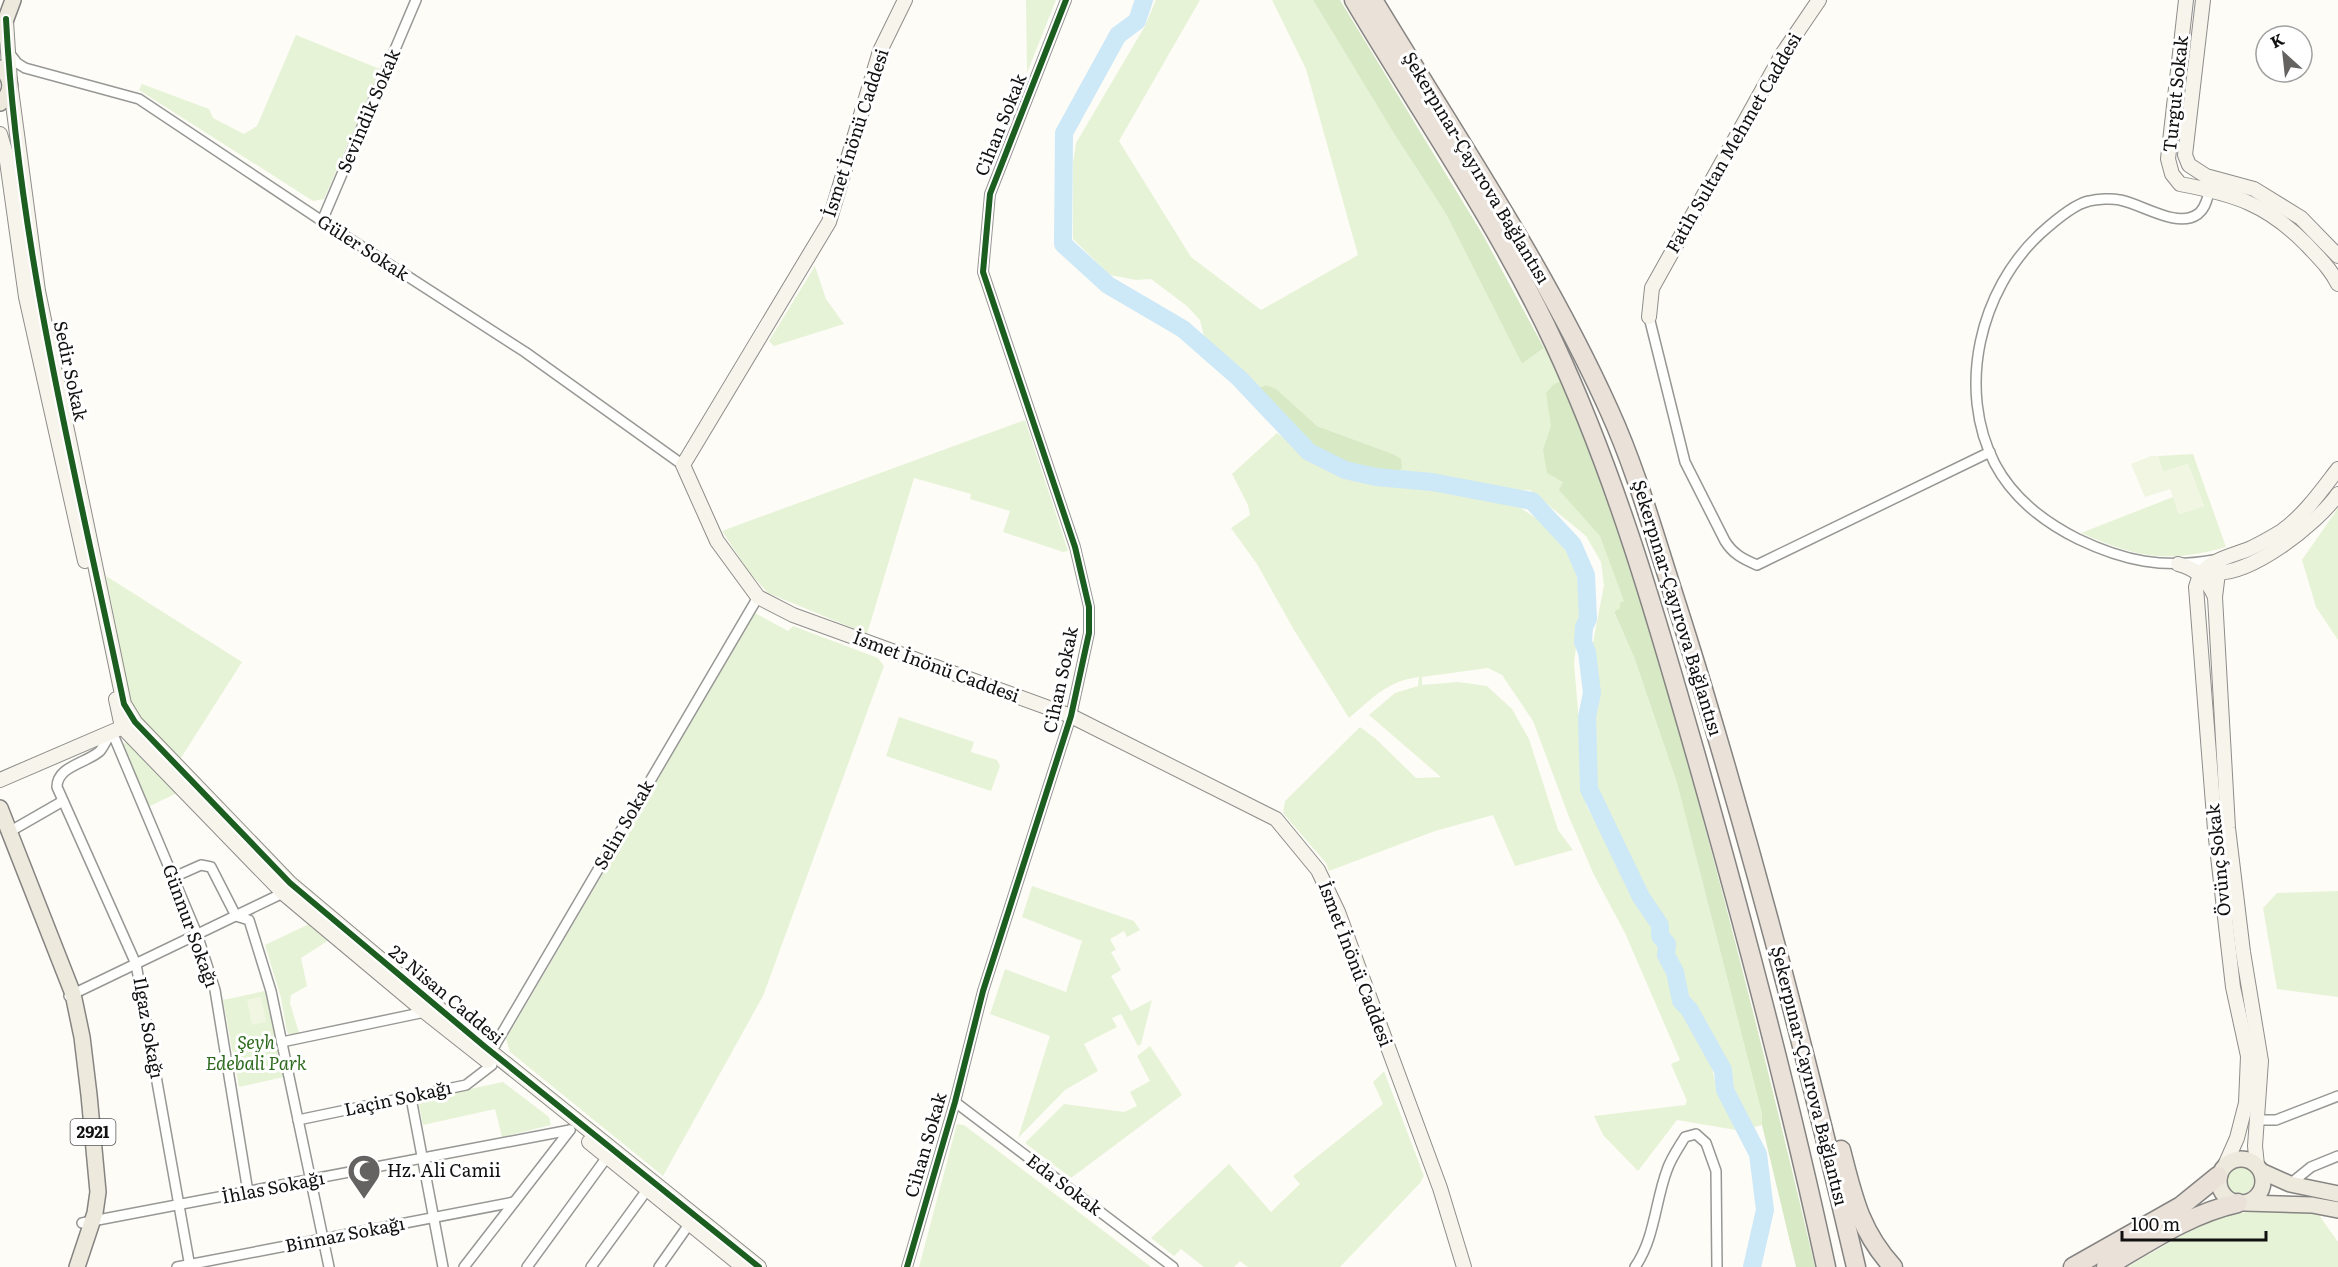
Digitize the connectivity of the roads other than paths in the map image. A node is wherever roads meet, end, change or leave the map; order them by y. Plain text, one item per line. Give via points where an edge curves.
1 (13, 0) edge
2 (416, 0) edge
3 (905, 0) edge
4 (1066, 0) edge
5 (1354, 0) edge
6 (1373, 0) edge
7 (1820, 0) edge
8 (2186, 0) edge
9 (2203, 0) edge
10 (4, 42) edge
11 (3, 67) edge
12 (25, 68) junction
13 (10, 82) junction
14 (0, 103) edge
15 (0, 134) edge
16 (0, 141) edge
17 (6, 154) junction
18 (2187, 159) junction
19 (2170, 166) junction
20 (2210, 190) junction
21 (322, 221) junction
22 (2338, 256) edge
23 (2338, 284) edge
24 (1649, 317) joint
25 (1990, 452) junction
26 (683, 465) junction
27 (2338, 469) edge
28 (2338, 494) edge
29 (2178, 564) junction
30 (2217, 566) junction
31 (758, 597) junction
32 (2215, 597) junction
33 (1071, 716) junction
34 (123, 727) junction
35 (0, 780) edge
36 (63, 801) junction
37 (0, 808) edge
38 (4, 834) edge
39 (174, 877) junction
40 (283, 893) junction
41 (236, 915) junction
42 (197, 934) junction
43 (136, 964) junction
44 (1788, 989) junction
45 (70, 996) junction
46 (425, 1012) junction
47 (282, 1042) junction
48 (492, 1058) junction
49 (2338, 1096) edge
50 (411, 1098) junction
51 (955, 1102) junction
52 (298, 1120) junction
53 (2257, 1120) junction
54 (571, 1129) junction
55 (2338, 1156) edge
56 (607, 1157) junction
57 (423, 1159) junction
58 (2259, 1168) junction
59 (2222, 1169) junction
60 (311, 1180) junction
61 (2290, 1184) junction
62 (647, 1190) junction
63 (248, 1192) junction
64 (2338, 1194) edge
65 (514, 1202) junction
66 (2241, 1203) junction
67 (179, 1205) junction
68 (2337, 1211) edge
69 (434, 1218) junction
70 (87, 1223) junction
71 (690, 1223) junction
72 (323, 1239) junction
73 (190, 1266) edge
74 (67, 1267) edge
75 (77, 1267) edge
76 (177, 1267) edge
77 (329, 1267) edge
78 (443, 1267) edge
79 (464, 1267) edge
80 (527, 1267) edge
81 (591, 1267) edge
82 (659, 1267) edge
83 (743, 1267) edge
84 (759, 1267) edge
85 (907, 1267) edge
86 (1173, 1267) edge
87 (1464, 1267) edge
88 (1635, 1267) edge
89 (1717, 1267) edge
90 (1826, 1267) edge
91 (1856, 1267) edge
92 (1893, 1267) edge
93 (2073, 1267) edge
94 (2106, 1267) edge

1 - 10 main road
2 - 21 street, Sevindik Sokak
3 - 26 street, İsmet İnönü Caddesi via 880,51 829,222
4 - 33 street, Cihan Sokak via 990,194 983,272 1075,547 1089,607 1089,633
5 - 90 highway, Şekerpınar-Çayırova Bağlantısı via 1530,296 1572,382 1608,472 1715,823 1776,1054
6 - 44 highway, Şekerpınar-Çayırova Bağlantısı via 1545,280 1611,414 1648,510 1740,813
7 - 24 street, Fatih Sultan Mehmet Caddesi via 1783,52 1652,288
8 - 19 street, Turgut Sokak
9 - 18 street, Turgut Sokak
10 - 11 street
10 - 12 street via 12,59
11 - 12 street, Güler Sokak
11 - 13 main road
12 - 13 street via 12,75
12 - 21 street, Güler Sokak via 139,99
13 - 14 main road via 8,94
13 - 34 street, Sedir Sokak via 38,291 124,704
15 - 17 street
16 - 17 street
17 - 34 street via 26,297
18 - 19 street
18 - 22 street via 2189,165 2206,176 2254,189 2301,218
19 - 20 street, Turgut Sokak via 2180,184
20 - 23 street via 2251,203 2286,223 2329,268
20 - 25 street via 2205,207 2189,217 2164,215 2120,200 2088,201 2039,235 2003,279 1979,347 1976,401
21 - 26 street, Güler Sokak via 525,352
24 - 25 street via 1685,462 1731,551 1757,565
25 - 29 street via 2017,495 2040,517 2107,552 2140,562
26 - 31 street, İsmet İnönü Caddesi via 717,541
27 - 30 street via 2306,511 2282,531
28 - 30 street via 2308,527 2273,552 2246,565
29 - 30 street
29 - 32 street via 2196,569
30 - 32 street, Övünç Sokak
30 - 59 street, Övünç Sokak via 2203,570 2196,587 2215,830 2233,987 2248,1056 2246,1102
31 - 33 street, İsmet İnönü Caddesi via 793,615
31 - 48 street, Selin Sokak
32 - 53 street, Övünç Sokak via 2229,828 2242,952 2261,1061
33 - 51 street, Cihan Sokak via 982,991
33 - 87 street, İsmet İnönü Caddesi via 1276,819 1318,870 1346,934 1440,1188
34 - 35 street
34 - 36 street, Ilgaz Sokağı via 99,751 57,780
34 - 39 street, Günnur Sokağı
34 - 40 street, 23 Nisan Caddesi
34 - 48 street, 23 Nisan Caddesi via 290,883
36 - 38 street
36 - 43 street, Ilgaz Sokağı
37 - 38 main road, 2921
38 - 45 main road, 2921
39 - 41 street via 201,865 210,867
39 - 42 street, Günnur Sokağı
40 - 41 street
40 - 46 street, 23 Nisan Caddesi
41 - 42 street
41 - 47 street via 249,920
42 - 43 street
42 - 63 street, Günnur Sokağı via 215,990
43 - 45 street
43 - 67 street, Ilgaz Sokağı
44 - 91 highway, Şekerpınar-Çayırova Bağlantısı
44 - 92 highway via 1830,1105 1861,1221 1872,1243
45 - 70 main road, 2921 via 92,1172
46 - 47 street
46 - 48 street, 23 Nisan Caddesi
47 - 52 street
48 - 50 street, Laçin Sokağı via 466,1085
48 - 54 street, 23 Nisan Caddesi
48 - 84 street, 23 Nisan Caddesi
49 - 53 street via 2276,1120
50 - 52 street, Laçin Sokağı
50 - 57 street
51 - 85 street, Cihan Sokak
51 - 86 street, Eda Sokak
52 - 60 street
53 - 58 street, Övünç Sokak
54 - 56 street, 23 Nisan Caddesi
54 - 57 street, İhlas Sokağı
54 - 65 street
55 - 61 street via 2311,1167
56 - 62 street, 23 Nisan Caddesi
56 - 80 street
57 - 60 street, İhlas Sokağı
57 - 69 street
58 - 59 main road via 2245,1158 2238,1158
58 - 61 main road
58 - 66 main road via 2263,1182 2259,1193
59 - 66 main road via 2220,1190 2230,1201
59 - 93 highway via 2181,1206
60 - 63 street, İhlas Sokağı
60 - 72 street
61 - 64 main road
62 - 71 street, 23 Nisan Caddesi
62 - 81 street
63 - 67 street, İhlas Sokağı
65 - 69 street, Binnaz Sokağı
65 - 79 street
66 - 68 main road via 2312,1205
66 - 94 highway via 2191,1217
67 - 70 street, İhlas Sokağı
67 - 73 street, Ilgaz Sokağı
69 - 72 street, Binnaz Sokağı
69 - 78 street
70 - 74 main road, 2921
70 - 75 main road, 2921
71 - 82 street
71 - 83 street, 23 Nisan Caddesi
72 - 73 street, Binnaz Sokağı
72 - 77 street
73 - 76 street, Binnaz Sokağı
88 - 89 street via 1652,1232 1667,1169 1685,1137 1696,1134 1706,1143 1716,1171

